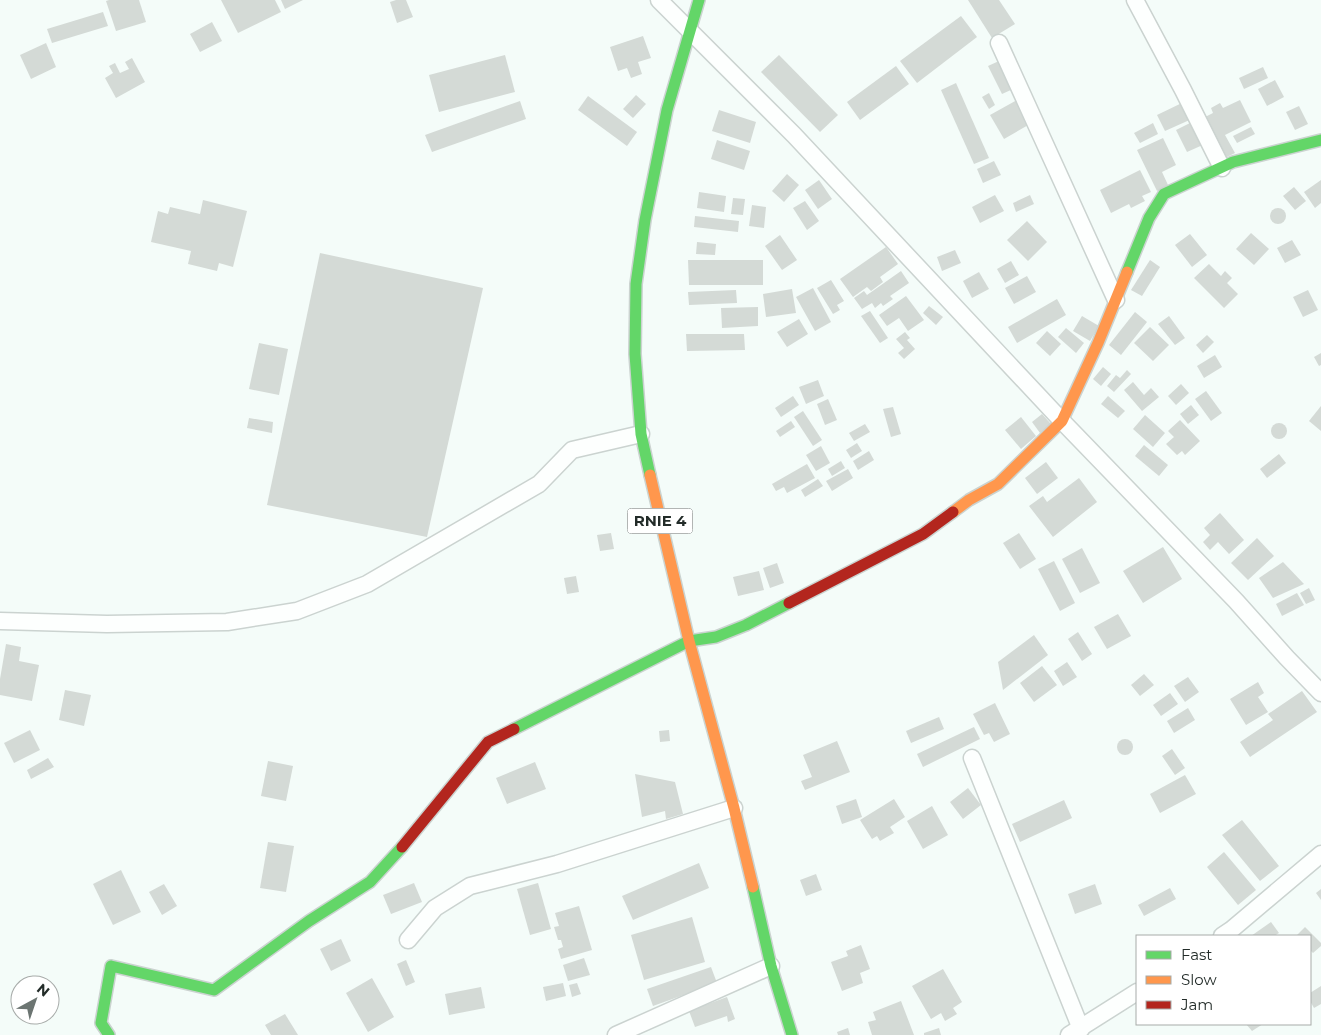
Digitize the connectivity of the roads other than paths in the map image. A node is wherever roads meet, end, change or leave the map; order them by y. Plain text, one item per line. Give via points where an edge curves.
1 (658, 0) edge
2 (699, 0) edge
3 (1135, 0) edge
4 (689, 30) junction
5 (999, 43) dead end
6 (1321, 140) edge
7 (1222, 168) junction
8 (1116, 300) junction
9 (1062, 421) junction
10 (641, 434) junction
11 (0, 621) edge
12 (689, 641) junction
13 (1321, 694) edge
14 (972, 758) dead end
15 (734, 808) junction
16 (1321, 854) edge
17 (1224, 935) edge
18 (408, 940) dead end
19 (771, 966) junction
20 (1136, 993) edge
21 (1075, 1032) edge
22 (109, 1035) edge
23 (616, 1035) edge
24 (792, 1035) edge

1 - 4 street
2 - 4 street, RNIE 4
3 - 7 street
4 - 9 street via 794,135
4 - 10 street, RNIE 4 via 667,110 636,284 635,354
5 - 8 street
6 - 7 street via 1233,162
7 - 8 street via 1164,194 1149,218
8 - 9 street
9 - 12 street via 998,484 969,500 922,534 746,625 716,637
9 - 13 street
10 - 11 street via 572,450 539,484 367,584 297,611 227,622 107,624
10 - 12 street, RNIE 4
12 - 15 street, RNIE 4
12 - 22 street via 488,742 370,882 214,990 111,966 101,1022
14 - 21 street
15 - 18 street via 557,864 470,886 435,908
15 - 19 street, RNIE 4
16 - 17 street
19 - 23 street
19 - 24 street, RNIE 4
20 - 21 street

